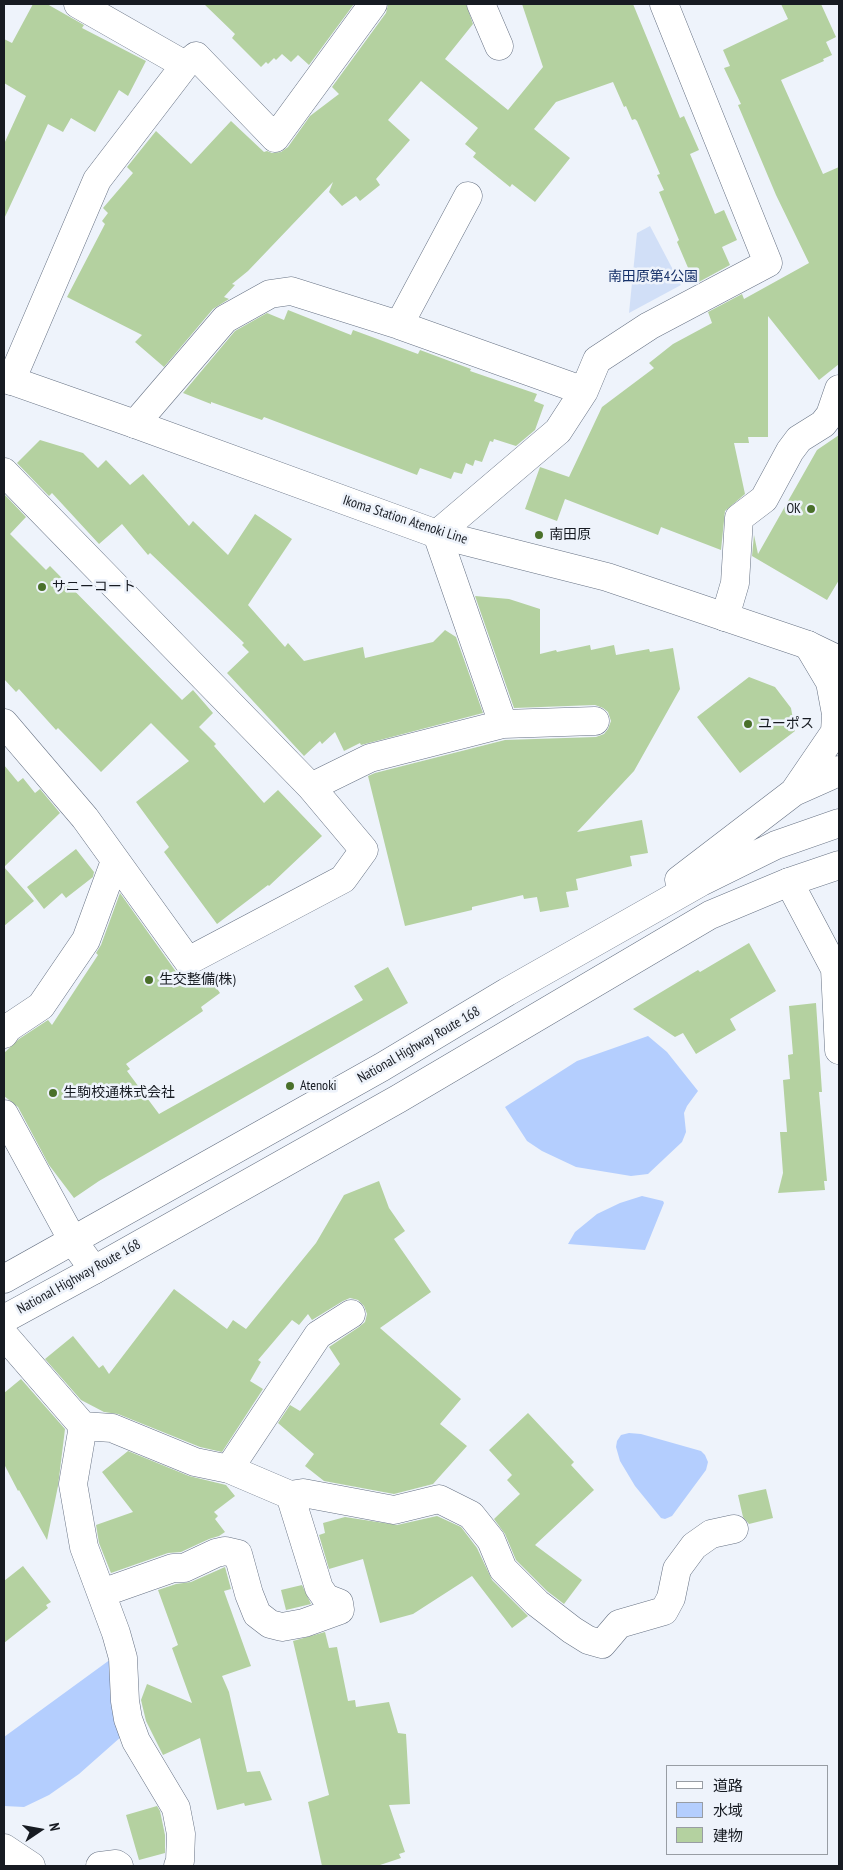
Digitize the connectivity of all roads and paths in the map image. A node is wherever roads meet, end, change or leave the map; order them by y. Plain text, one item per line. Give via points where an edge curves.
1 (78, 4) edge
2 (373, 4) edge
3 (481, 4) edge
4 (664, 4) edge
5 (499, 46) dead end
6 (185, 65) junction
7 (468, 196) dead end
8 (399, 325) junction
9 (7, 380) edge
10 (839, 389) edge
11 (584, 391) junction
12 (135, 424) junction
13 (4, 472) edge
14 (438, 534) junction
15 (725, 617) junction
16 (808, 645) junction
17 (839, 660) edge
18 (595, 722) dead end
19 (503, 724) junction
20 (6, 732) edge
21 (839, 770) edge
22 (311, 787) junction
23 (794, 792) junction
24 (839, 823) edge
25 (115, 861) junction
26 (839, 865) edge
27 (789, 882) junction
28 (604, 937) junction
29 (4, 1034) edge
30 (839, 1050) edge
31 (4, 1114) edge
32 (73, 1241) junction
33 (94, 1270) junction
34 (4, 1279) edge
35 (351, 1314) dead end
36 (4, 1319) edge
37 (4, 1336) edge
38 (83, 1426) junction
39 (229, 1469) junction
40 (290, 1494) junction
41 (734, 1529) dead end
42 (102, 1593) junction
43 (4, 1848) edge
44 (31, 1866) edge
45 (100, 1866) edge
46 (119, 1866) edge
47 (178, 1866) edge

1 - 6 main road
2 - 6 main road via 275,138 196,56
3 - 5 main road
4 - 11 main road via 768,263 649,326 597,360
6 - 9 main road via 97,180
7 - 8 main road
8 - 11 main road
8 - 12 main road via 290,291 270,294 225,319
9 - 12 main road, Ikoma Station Atenoki Line
10 - 15 main road via 830,415 823,424 799,440 764,499 739,518 735,583
11 - 14 main road via 558,431
12 - 14 main road, Ikoma Station Atenoki Line
13 - 22 main road
14 - 15 main road, Ikoma Station Atenoki Line via 606,577
14 - 19 main road
15 - 16 main road, Ikoma Station Atenoki Line
16 - 17 main road, Ikoma Station Atenoki Line
16 - 23 main road via 830,682 836,714 835,732
18 - 19 main road
19 - 22 main road via 370,758
20 - 25 main road via 85,818
21 - 23 main road
22 - 25 main road via 364,850 343,879 188,961
23 - 28 main road
24 - 28 main road, National Highway Route 168 via 776,845 701,882
25 - 29 main road via 86,940 41,1006
26 - 27 main road, National Highway Route 168
27 - 30 main road via 835,969
27 - 33 main road, National Highway Route 168 via 710,915 398,1099
28 - 32 main road, National Highway Route 168 via 382,1067
31 - 32 main road
32 - 33 main road
32 - 34 main road, National Highway Route 168
33 - 36 main road, National Highway Route 168
35 - 39 main road via 318,1335
37 - 38 main road
38 - 39 main road via 112,1428 196,1462
38 - 42 main road via 73,1484 84,1547
39 - 40 main road
40 - 41 main road via 303,1493 394,1510 439,1499 471,1515 491,1540 503,1569 537,1603 572,1630 602,1644 619,1624 664,1611 672,1598 677,1569 694,1546 711,1534
40 - 42 main road via 319,1588 326,1598 339,1603 340,1610 304,1623 282,1627 270,1624 258,1614 238,1554 225,1551 184,1568 172,1568
42 - 47 main road via 123,1658 124,1701 128,1719 136,1741 176,1808 181,1834
43 - 44 main road
45 - 46 main road

